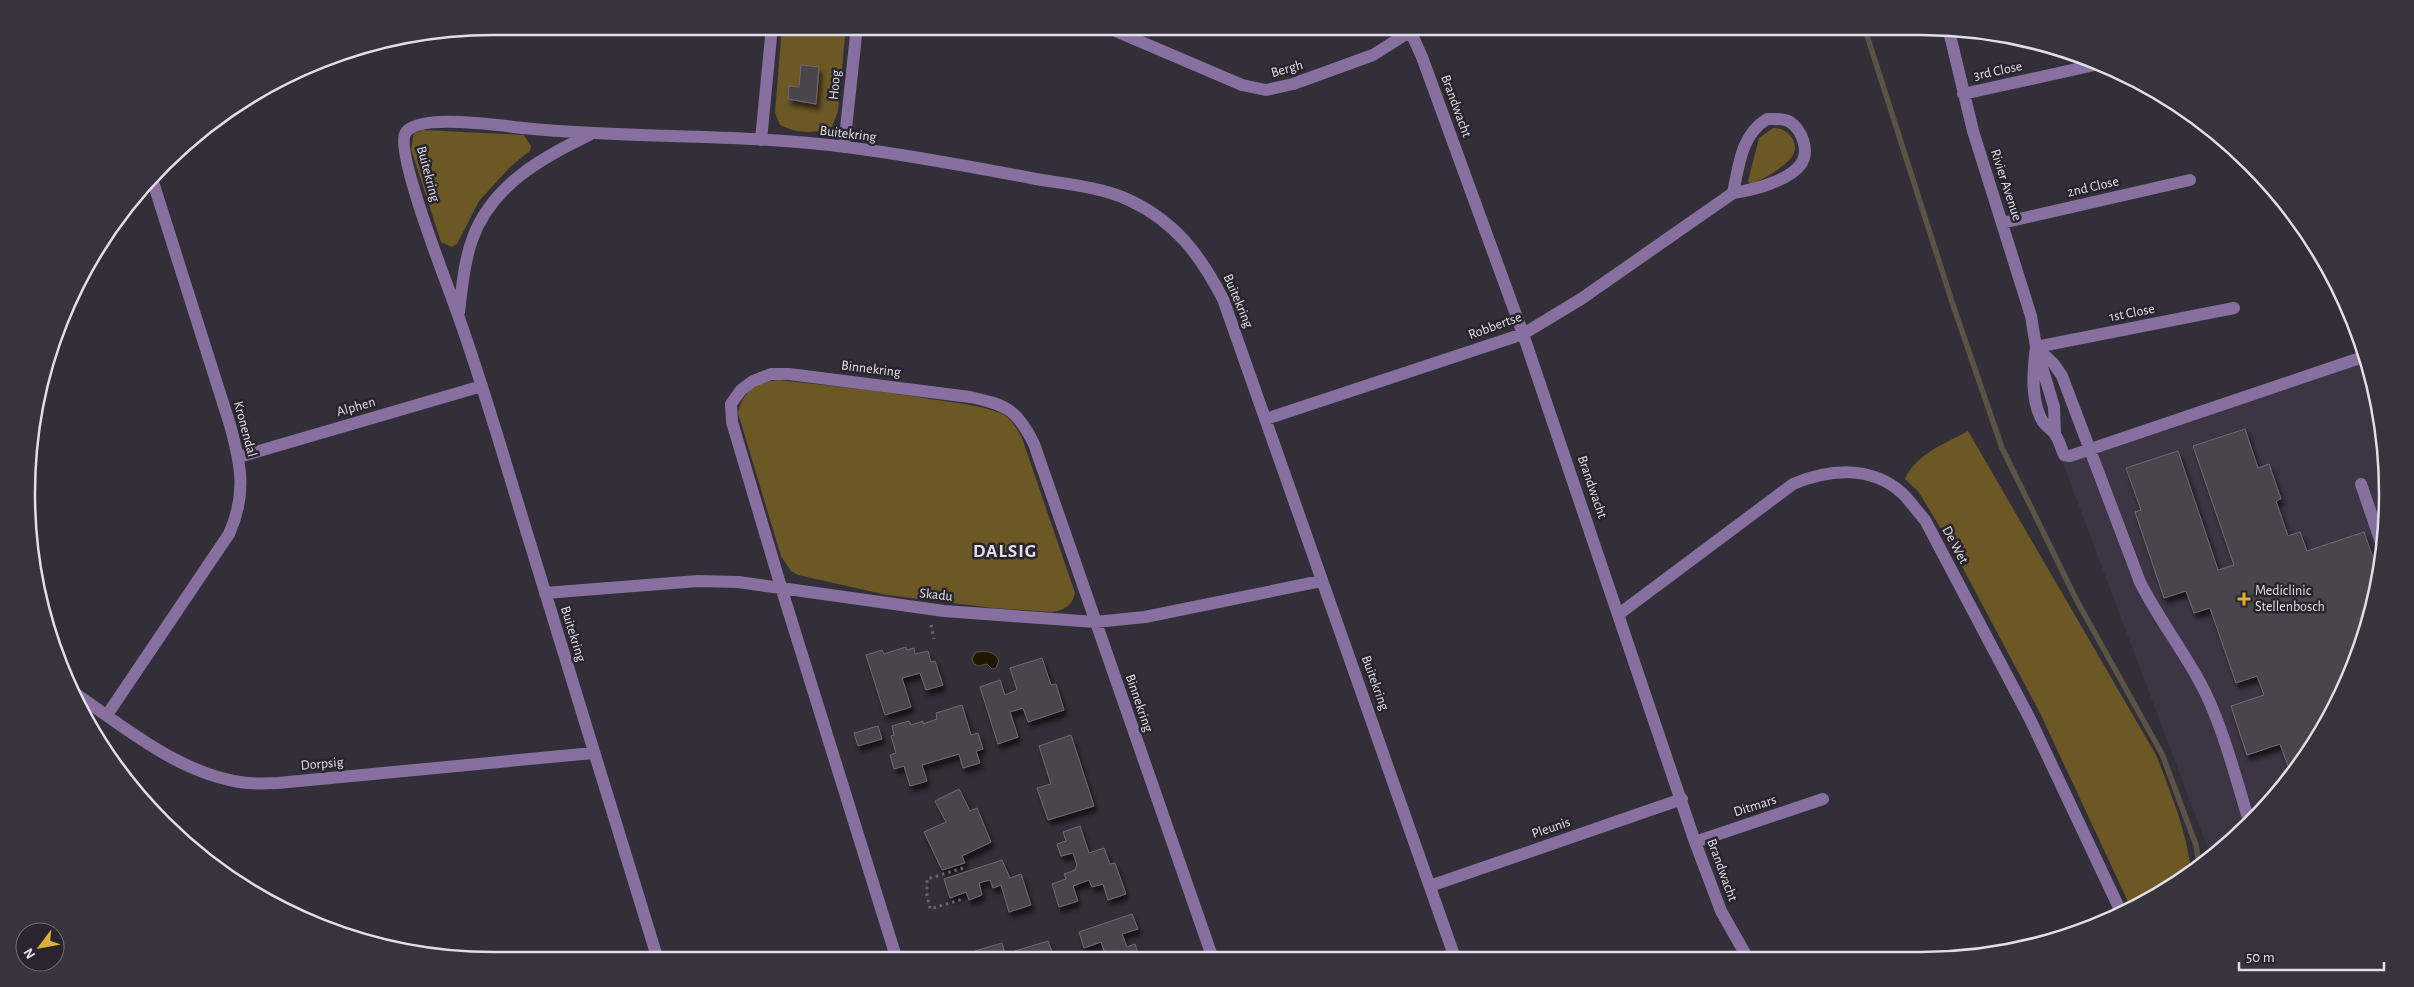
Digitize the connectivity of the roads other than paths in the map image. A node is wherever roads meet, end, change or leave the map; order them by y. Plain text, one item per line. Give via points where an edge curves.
1 (771, 35) edge
2 (856, 35) edge
3 (1125, 35) edge
4 (1403, 35) edge
5 (1416, 35) edge
6 (1950, 36) edge
7 (2087, 67) edge
8 (1963, 94) junction
9 (591, 134) junction
10 (761, 140) junction
11 (844, 147) junction
12 (2190, 180) dead end
13 (154, 185) edge
14 (1733, 193) junction
15 (2002, 223) junction
16 (2234, 308) dead end
17 (458, 316) junction
18 (1523, 334) junction
19 (2036, 347) junction
20 (2358, 359) edge
21 (482, 386) junction
22 (1266, 419) junction
23 (2089, 451) junction
24 (239, 457) junction
25 (2361, 484) dead end
26 (2377, 531) edge
27 (1321, 581) junction
28 (781, 587) junction
29 (545, 593) junction
30 (1619, 614) junction
31 (1095, 622) junction
32 (84, 699) edge
33 (106, 715) junction
34 (593, 753) junction
35 (1682, 799) junction
36 (1823, 799) dead end
37 (2247, 816) edge
38 (1695, 842) junction
39 (1430, 886) junction
40 (2119, 907) edge
41 (655, 952) edge
42 (895, 952) edge
43 (1211, 952) edge
44 (1453, 952) edge
45 (1744, 952) edge

1 - 10 street
2 - 11 street, Hoog
3 - 4 street, Bergh via 1242,84 1266,90 1293,84 1373,55
5 - 18 street, Brandwacht
6 - 8 street, Rivier Avenue
7 - 8 street, 3rd Close
8 - 15 street, Rivier Avenue
9 - 10 street, Buitekring
9 - 17 street, Buitekring via 550,153 516,177 489,208 472,238
9 - 17 street, Buitekring via 440,122 414,126 404,135 405,154 420,207
10 - 11 street, Buitekring
11 - 22 street, Buitekring via 1098,190 1128,199 1164,221 1190,244 1210,273 1223,299
12 - 15 street, 2nd Close
13 - 24 street, Kronendal
14 - 14 street, Robbertse via 1763,186 1801,164 1805,154 1798,130 1789,122 1767,120 1752,130 1746,140
14 - 18 street, Robbertse via 1580,299
15 - 19 street, Rivier Avenue via 2031,316
16 - 19 street, 1st Close
17 - 21 street, Buitekring
18 - 22 street, Robbertse
18 - 30 street, Brandwacht
19 - 23 street via 2062,376
19 - 23 street, Rivier Avenue via 2034,390 2043,422 2055,434 2064,455
20 - 23 street
21 - 24 street, Alphen
21 - 29 street, Buitekring
22 - 27 street, Buitekring
23 - 37 street via 2140,582 2154,610 2189,663 2215,715
24 - 33 street, Kronendal via 242,490 238,515 229,534
25 - 26 street
27 - 31 street, Skadu via 1146,617
27 - 39 street, Buitekring
28 - 29 street, Skadu via 698,581
28 - 31 street, Skadu via 944,611
28 - 31 street, Binnekring via 739,448 731,404 753,381 771,374 970,397 998,403 1012,411 1025,425 1034,444
28 - 42 street, Binnekring
29 - 34 street, Buitekring
30 - 35 street, Brandwacht
30 - 40 street, De Wet via 1793,484 1838,472 1863,473 1884,481 1902,493 1925,520 2030,719
31 - 43 street, Binnekring
32 - 33 street, Dorpsig
33 - 34 street, Dorpsig via 191,767 248,783 278,783
34 - 41 street, Buitekring
35 - 38 street, Brandwacht
35 - 39 street, Pleunis
36 - 38 street, Ditmars
38 - 45 street, Brandwacht via 1721,911
39 - 44 street, Buitekring

